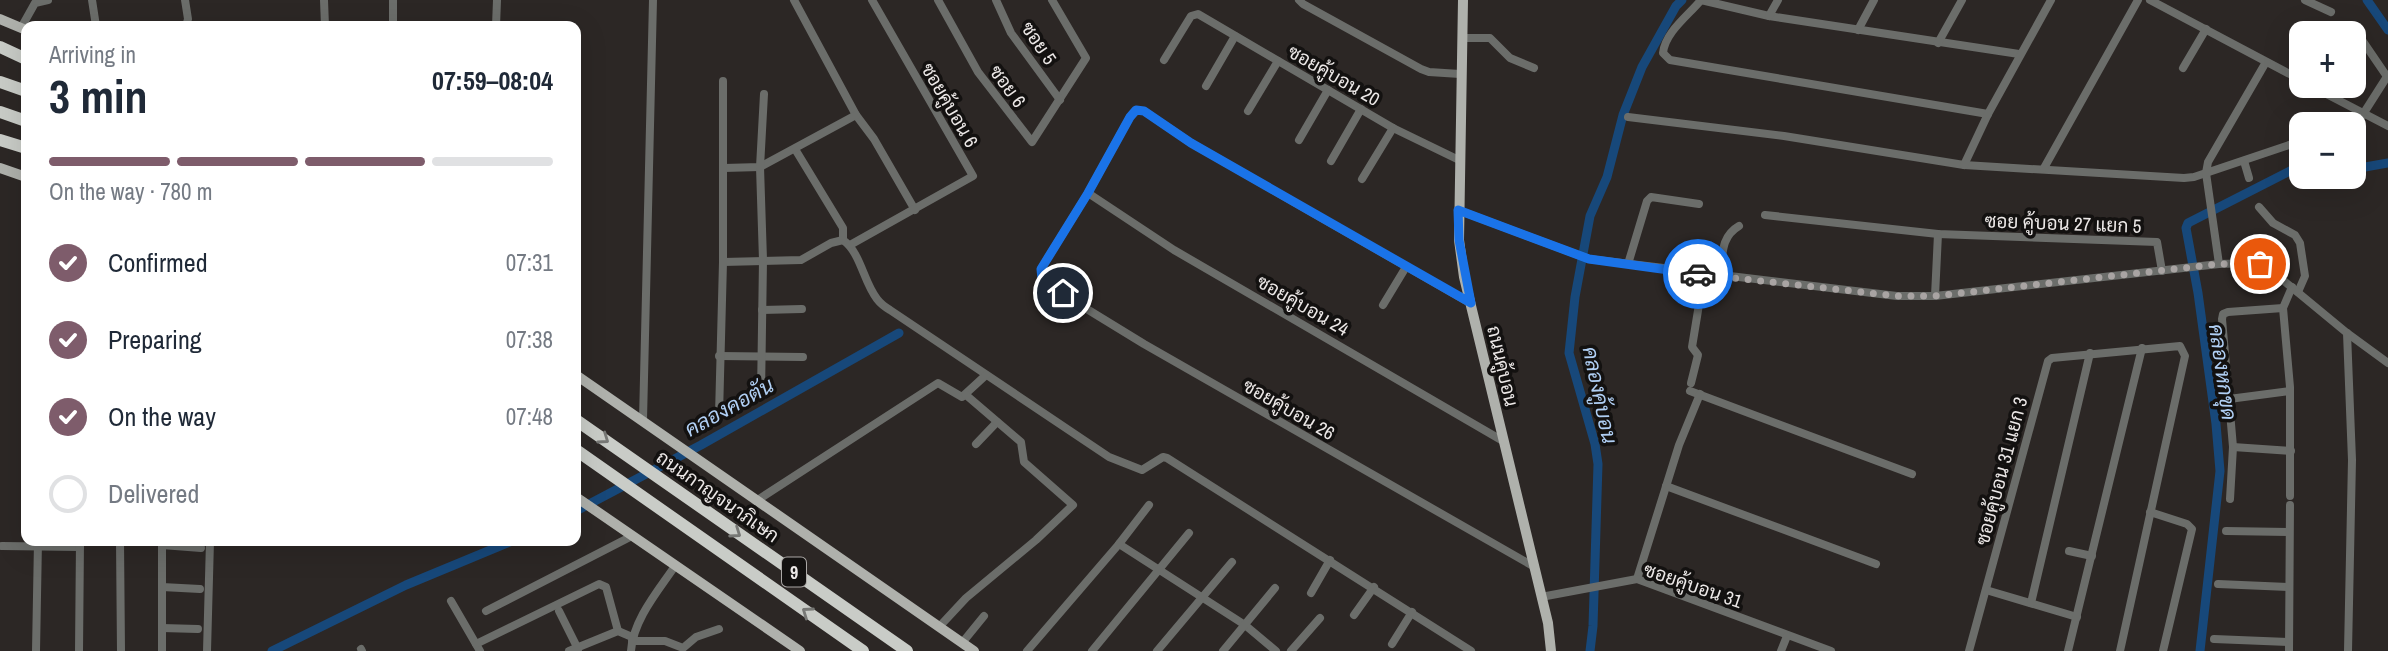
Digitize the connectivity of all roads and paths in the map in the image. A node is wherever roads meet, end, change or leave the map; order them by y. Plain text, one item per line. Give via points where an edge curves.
1 (48, 0) edge
2 (92, 0) edge
3 (185, 0) edge
4 (324, 0) edge
5 (393, 0) edge
6 (497, 0) edge
7 (653, 0) edge
8 (794, 0) edge
9 (872, 0) edge
10 (938, 0) edge
11 (996, 0) edge
12 (1052, 0) edge
13 (1299, 0) edge
14 (1463, 0) edge
15 (1701, 0) edge
16 (1778, 0) edge
17 (1874, 0) edge
18 (1962, 0) edge
19 (2050, 0) edge
20 (2138, 0) edge
21 (2150, 0) edge
22 (2305, 0) edge
23 (2331, 12) dead end
24 (1769, 16) junction
25 (0, 19) edge
26 (27, 21) edge
27 (95, 21) edge
28 (187, 21) edge
29 (325, 21) edge
30 (393, 21) edge
31 (496, 21) edge
32 (21, 28) edge
33 (2206, 29) junction
34 (1858, 30) junction
35 (1235, 36) junction
36 (1462, 38) junction
37 (1938, 43) junction
38 (2366, 46) edge
39 (0, 47) edge
40 (2019, 54) junction
41 (21, 57) edge
42 (1164, 60) dead end
43 (1278, 61) junction
44 (2266, 62) junction
45 (1534, 68) dead end
46 (2183, 68) dead end
47 (1460, 74) junction
48 (2289, 74) edge
49 (2388, 77) edge
50 (723, 81) dead end
51 (0, 82) edge
52 (1206, 86) dead end
53 (21, 89) edge
54 (1328, 90) junction
55 (764, 94) dead end
56 (2334, 98) edge
57 (1060, 100) junction
58 (1361, 109) junction
59 (1248, 111) dead end
60 (0, 112) edge
61 (2360, 112) edge
62 (2365, 112) edge
63 (1988, 114) junction
64 (856, 115) junction
65 (2366, 115) edge
66 (1628, 117) dead end
67 (21, 119) edge
68 (2388, 125) edge
69 (1393, 128) junction
70 (0, 140) edge
71 (1299, 140) dead end
72 (2289, 145) edge
73 (21, 146) edge
74 (795, 149) junction
75 (1459, 160) junction
76 (1331, 161) dead end
77 (2244, 161) junction
78 (1964, 165) junction
79 (760, 167) junction
80 (0, 168) edge
81 (724, 168) junction
82 (2045, 168) junction
83 (2206, 173) junction
84 (21, 175) edge
85 (2249, 178) dead end
86 (1362, 180) dead end
87 (1088, 193) junction
88 (1699, 204) dead end
89 (2259, 207) dead end
90 (915, 210) junction
91 (1458, 210) junction
92 (1765, 215) dead end
93 (1739, 226) dead end
94 (1938, 234) junction
95 (847, 242) junction
96 (762, 260) junction
97 (723, 262) junction
98 (1628, 264) junction
99 (2219, 264) junction
100 (1406, 267) junction
101 (2162, 271) junction
102 (1704, 274) junction
103 (1720, 276) junction
104 (2295, 290) junction
105 (1935, 296) junction
106 (1471, 303) junction
107 (1383, 305) dead end
108 (2283, 308) junction
109 (802, 309) dead end
110 (762, 310) junction
111 (2347, 333) junction
112 (2142, 348) junction
113 (2091, 353) junction
114 (719, 356) junction
115 (760, 356) junction
116 (803, 357) dead end
117 (2388, 363) edge
118 (986, 375) junction
119 (581, 378) edge
120 (2290, 391) junction
121 (761, 394) dead end
122 (1700, 394) junction
123 (966, 395) junction
124 (2230, 399) junction
125 (719, 415) dead end
126 (643, 420) junction
127 (997, 422) junction
128 (581, 423) edge
129 (1503, 441) junction
130 (976, 444) dead end
131 (2233, 447) junction
132 (2291, 451) junction
133 (581, 453) edge
134 (1912, 474) dead end
135 (1666, 486) junction
136 (2230, 499) dead end
137 (581, 501) edge
138 (756, 501) junction
139 (1149, 505) dead end
140 (2150, 512) junction
141 (2226, 531) dead end
142 (2288, 532) junction
143 (1189, 533) dead end
144 (632, 536) junction
145 (1119, 544) junction
146 (21, 545) edge
147 (2, 546) dead end
148 (38, 546) edge
149 (80, 546) edge
150 (120, 546) edge
151 (162, 546) edge
152 (185, 546) edge
153 (210, 546) edge
154 (201, 548) dead end
155 (2068, 551) dead end
156 (2092, 556) junction
157 (1330, 560) junction
158 (1232, 562) dead end
159 (1876, 564) dead end
160 (1533, 565) junction
161 (675, 566) junction
162 (1157, 570) junction
163 (1637, 579) junction
164 (2218, 584) dead end
165 (162, 587) junction
166 (1374, 587) junction
167 (2288, 587) junction
168 (1275, 588) dead end
169 (200, 589) dead end
170 (1986, 590) junction
171 (1311, 593) dead end
172 (1541, 597) junction
173 (1201, 599) junction
174 (452, 601) dead end
175 (2031, 603) junction
176 (486, 611) dead end
177 (559, 611) dead end
178 (1412, 612) junction
179 (1354, 615) dead end
180 (984, 616) dead end
181 (2077, 617) junction
182 (1320, 618) dead end
183 (1245, 625) junction
184 (939, 627) junction
185 (162, 628) junction
186 (198, 629) dead end
187 (719, 629) dead end
188 (618, 631) junction
189 (1787, 636) junction
190 (632, 639) junction
191 (2214, 639) dead end
192 (656, 641) junction
193 (962, 643) junction
194 (1391, 644) dead end
195 (2289, 647) edge
196 (478, 648) edge
197 (1458, 648) edge
198 (578, 649) edge
199 (36, 651) edge
200 (79, 651) edge
201 (121, 651) edge
202 (162, 651) edge
203 (207, 651) edge
204 (569, 651) edge
205 (631, 651) edge
206 (658, 651) edge
207 (800, 651) edge
208 (863, 651) edge
209 (907, 651) edge
210 (974, 651) edge
211 (1027, 651) edge
212 (1092, 651) edge
213 (1157, 651) edge
214 (1223, 651) edge
215 (1276, 651) edge
216 (1291, 651) edge
217 (1471, 651) edge
218 (1551, 651) edge
219 (1781, 651) edge
220 (1831, 651) edge
221 (1969, 651) edge
222 (2068, 651) edge
223 (2120, 651) edge
224 (2163, 651) edge
225 (2348, 651) edge

1 - 26 street via 35,3
2 - 27 street
3 - 28 street
4 - 29 street
5 - 30 street
6 - 31 street
7 - 126 street
8 - 64 street
9 - 90 street, ซอยคู้บอน 6 via 972,173 972,178
10 - 57 street, ซอย 6 via 978,72 1030,142
11 - 57 street, ซอย 5 via 1011,33
12 - 57 street via 1086,58
13 - 47 street via 1421,69
14 - 36 main road, ถนนคู้บอน
15 - 24 street
15 - 63 street via 1665,45 1663,53 1670,60
16 - 24 street
17 - 34 street
18 - 37 street
19 - 40 street
20 - 82 street
21 - 33 street
22 - 23 street
24 - 34 street
25 - 32 main road
33 - 44 street
33 - 46 street
34 - 37 street
35 - 42 street, ซอยคู้บอน 20 via 1194,13
35 - 43 street, ซอยคู้บอน 20
35 - 52 street
36 - 45 street via 1490,38 1510,58
36 - 47 main road, ถนนคู้บอน
37 - 40 street
38 - 49 street
39 - 41 highway
40 - 63 street
43 - 54 street, ซอยคู้บอน 20
43 - 59 street
44 - 48 street
44 - 83 street
47 - 75 main road, ถนนคู้บอน
49 - 62 street
50 - 81 street
51 - 53 highway
54 - 58 street, ซอยคู้บอน 20
54 - 71 street
55 - 79 street
56 - 61 street
58 - 69 street, ซอยคู้บอน 20
58 - 76 street
60 - 67 highway
63 - 78 street
64 - 74 street
64 - 90 street
65 - 68 street
66 - 78 street
69 - 75 street, ซอยคู้บอน 20
69 - 86 street
70 - 73 highway
72 - 77 street
74 - 79 street
74 - 95 street
75 - 91 main road, ถนนคู้บอน
77 - 83 street
77 - 85 street
78 - 82 street
79 - 81 street
79 - 96 street
80 - 84 main road
81 - 97 street
82 - 83 street via 2183,178
83 - 99 street
87 - 100 street via 1130,117 1136,110 1144,111
87 - 129 street, ซอยคู้บอน 24 via 1174,250
87 - 160 street, ซอยคู้บอน 26 via 1041,269 1046,284
88 - 98 street via 1651,197
89 - 104 street via 2300,243 2305,276
90 - 95 street, ซอยคู้บอน 6
91 - 98 street via 1589,259
91 - 106 main road, ถนนคู้บอน
92 - 94 street
93 - 103 street via 1723,243
94 - 101 street, ซอย คู้บอน 27 แยก 5 via 2157,242
94 - 105 street
95 - 96 street, ซอยคู้บอน 6 via 831,243 801,260
95 - 118 street via 878,300
96 - 97 street, ซอยคู้บอน 6
96 - 110 street
97 - 114 street
98 - 102 street
99 - 101 street
99 - 104 street via 2260,264
100 - 106 street
100 - 107 street
101 - 105 street
102 - 103 street
102 - 122 street via 1692,347 1698,355 1690,387
103 - 105 street via 1897,296
104 - 108 street
104 - 111 street
106 - 129 main road, ถนนคู้บอน
108 - 120 street
108 - 124 street via 2223,314
109 - 110 street
110 - 115 street
111 - 117 street
111 - 225 street via 2351,460
112 - 113 street, ซอยคู้บอน 31 แยก 3
112 - 140 street, ซอยคู้บอน 31 แยก 3 via 2179,346 2185,356
112 - 156 street
113 - 170 street, ซอยคู้บอน 31 แยก 3 via 2052,358 2045,365
113 - 175 street
114 - 115 street
114 - 125 street
115 - 116 street
115 - 121 street
118 - 123 street
118 - 157 street via 1109,457 1142,470 1167,458
119 - 126 main road
120 - 124 street
120 - 132 street
122 - 134 street
122 - 135 street
123 - 127 street
123 - 138 street via 938,383
124 - 131 street
126 - 138 main road
127 - 130 street
127 - 184 street via 1021,442 1024,462 1073,505
128 -> 209 highway, ถนนกาญจนาภิเษก / 9
129 - 160 main road, ถนนคู้บอน
131 - 132 street
131 - 136 street
132 - 142 street
208 -> 133 highway, 9
135 - 159 street
135 - 163 street
137 - 144 main road
138 - 184 main road
139 - 145 street
140 - 223 street
140 - 224 street via 2192,529
141 - 142 street
142 - 167 street
143 - 162 street
144 - 161 main road
144 - 176 street
145 - 162 street
145 - 211 street
146 - 147 street
148 - 199 street
149 - 200 street
150 - 201 street
151 - 165 street
152 - 154 street
153 - 203 street
155 - 156 street
156 - 181 street
157 - 166 street
157 - 171 street
158 - 173 street
160 - 172 main road, ถนนคู้บอน
161 - 190 street
161 - 207 main road
162 - 173 street
162 - 212 street
163 - 172 street, ซอยคู้บอน 31
163 - 189 street, ซอยคู้บอน 31
164 - 167 street
165 - 169 street
165 - 185 street
166 - 178 street
166 - 179 street
167 - 195 street
168 - 183 street
170 - 175 street
170 - 221 street, ซอยคู้บอน 31 แยก 3
172 - 218 main road, ถนนคู้บอน
173 - 183 street
173 - 213 street
174 - 196 street
175 - 181 street
177 - 198 street
178 - 194 street
178 - 197 street
180 - 193 street
181 - 222 street
182 - 216 street
183 - 214 street
183 - 215 street
184 - 193 main road
185 - 186 street
185 - 202 street
187 - 192 street via 683,648
188 - 190 street
188 - 196 street via 606,587 599,584
188 - 198 street
189 - 219 street
189 - 220 street, ซอยคู้บอน 31
190 - 192 street
190 - 205 street
191 - 195 street
192 - 206 street
193 - 210 main road
197 - 217 street
198 - 204 street

